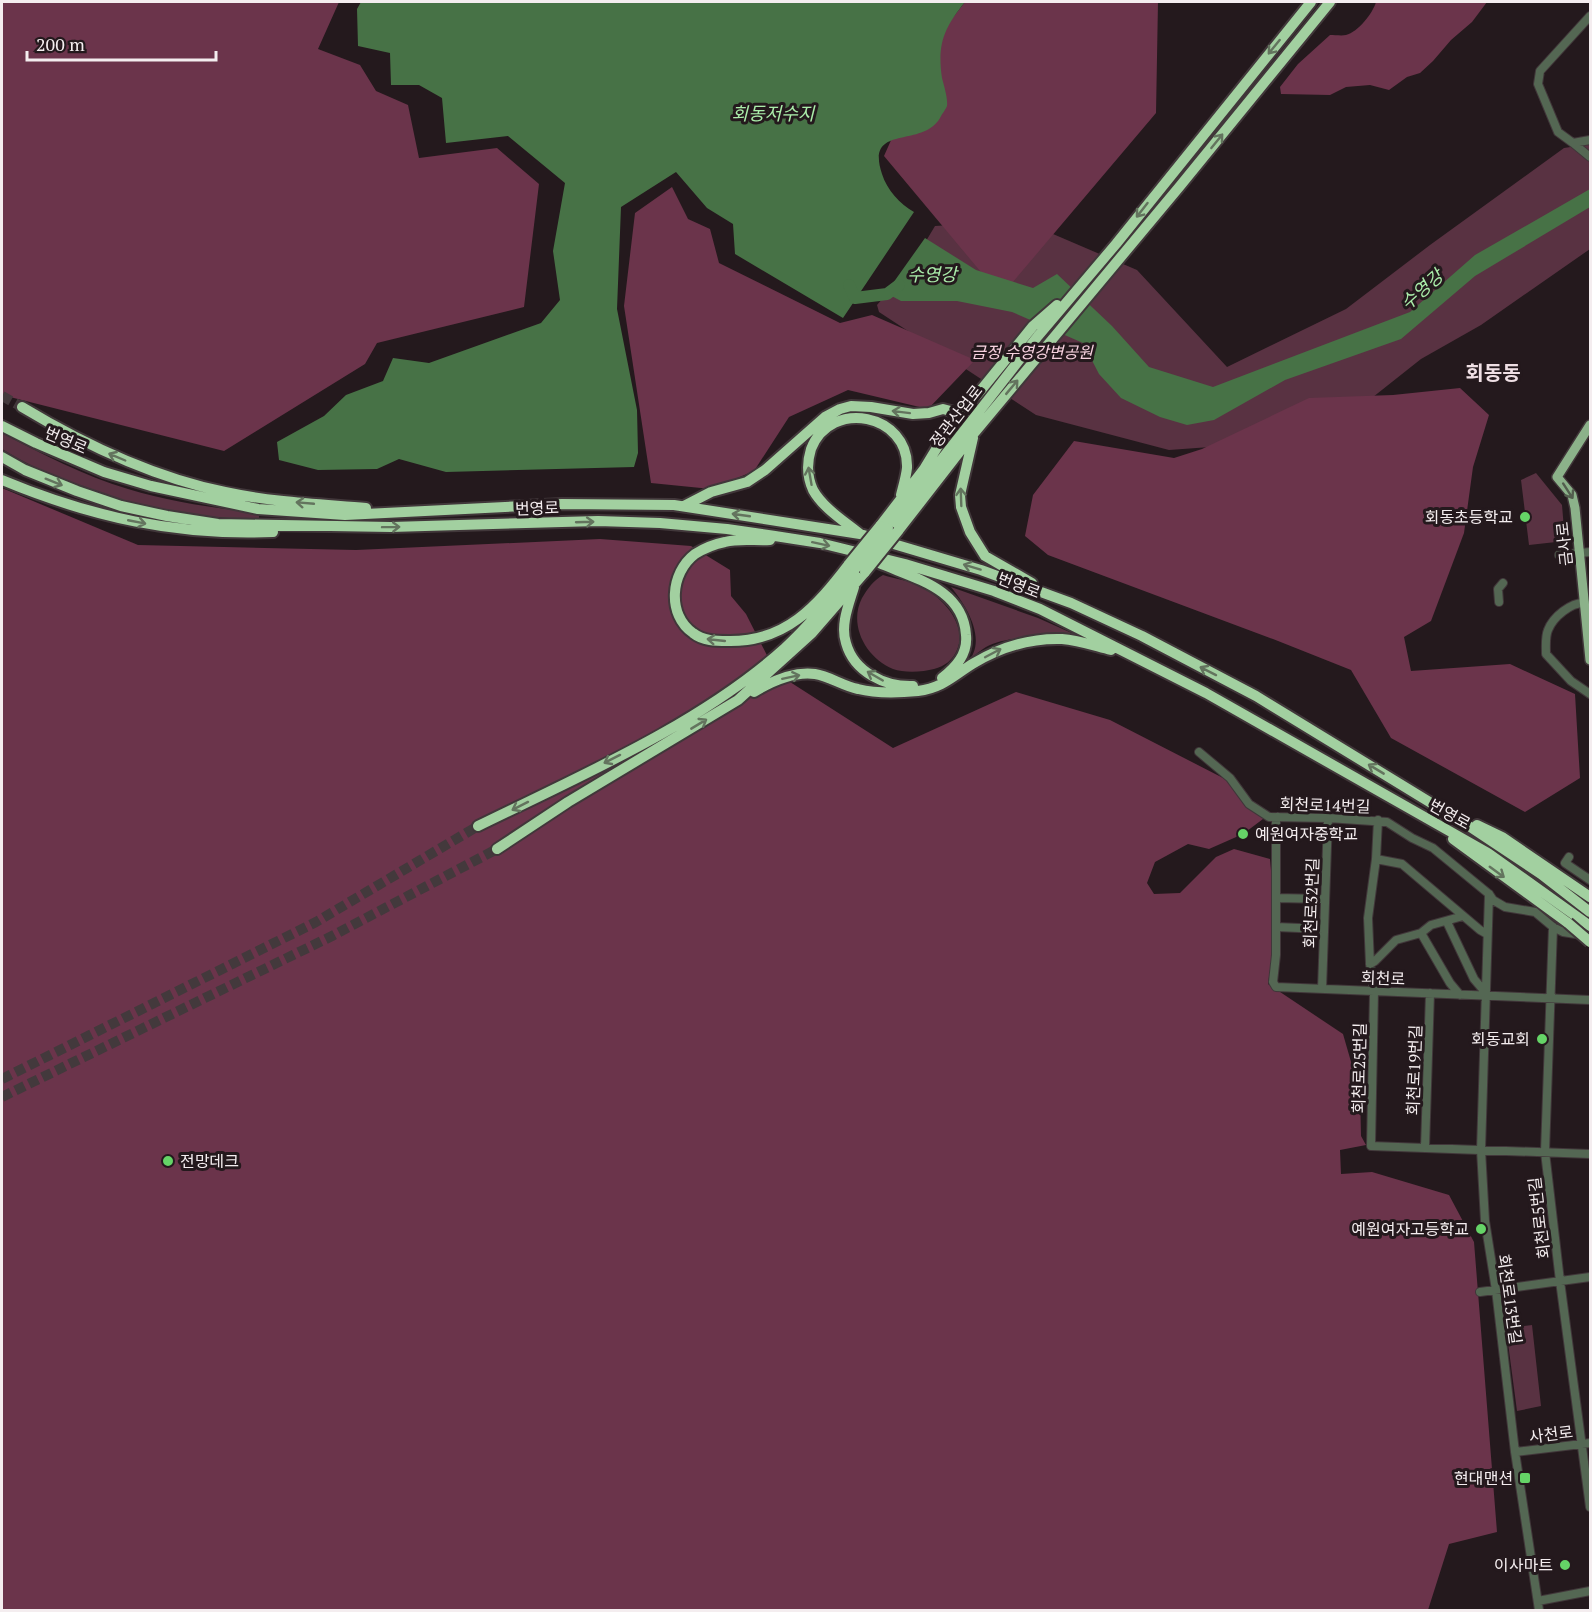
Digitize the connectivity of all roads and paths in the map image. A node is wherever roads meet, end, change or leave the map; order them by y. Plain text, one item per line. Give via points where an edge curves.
1 (1311, 2) edge
2 (1330, 2) edge
3 (1590, 16) edge
4 (1590, 140) edge
5 (1573, 143) junction
6 (1590, 157) edge
7 (1084, 281) junction
8 (22, 407) tunnel mouth
9 (958, 413) junction
10 (1590, 425) edge
11 (2, 426) edge
12 (971, 429) junction
13 (2, 457) edge
14 (2, 480) edge
15 (900, 500) junction
16 (684, 506) junction
17 (405, 511) junction
18 (359, 527) junction
19 (889, 528) junction
20 (860, 534) junction
21 (800, 540) junction
22 (1590, 552) edge
23 (856, 553) junction
24 (1580, 553) junction
25 (1559, 555) dead end
26 (857, 568) junction
27 (1503, 583) dead end
28 (855, 584) junction
29 (828, 592) junction
30 (1499, 602) dead end
31 (1071, 603) junction
32 (1585, 603) junction
33 (1130, 655) junction
34 (772, 659) junction
35 (1590, 660) edge
36 (1590, 694) edge
37 (738, 700) junction
38 (1199, 752) dead end
39 (1426, 800) junction
40 (1416, 812) junction
41 (1278, 817) junction
42 (1328, 818) junction
43 (1378, 820) junction
44 (478, 826) tunnel mouth
45 (497, 849) tunnel mouth
46 (1569, 857) dead end
47 (1376, 859) junction
48 (1590, 880) edge
49 (1489, 894) junction
50 (1589, 895) edge
51 (1276, 898) junction
52 (1324, 899) junction
53 (1583, 911) edge
54 (1463, 916) junction
55 (1447, 922) junction
56 (1590, 926) edge
57 (1276, 927) junction
58 (1552, 927) junction
59 (1565, 928) junction
60 (1323, 929) junction
61 (1421, 933) junction
62 (1487, 934) junction
63 (1590, 937) edge
64 (1590, 942) edge
65 (1370, 963) junction
66 (1322, 989) junction
67 (1374, 991) junction
68 (1430, 993) junction
69 (1485, 994) junction
70 (1460, 995) junction
71 (1551, 998) junction
72 (1590, 1000) edge
73 (1425, 1148) junction
74 (1481, 1150) junction
75 (1545, 1152) junction
76 (1590, 1154) edge
77 (1590, 1277) edge
78 (1560, 1281) junction
79 (1496, 1290) junction
80 (1480, 1292) dead end
81 (1590, 1443) edge
82 (1581, 1444) junction
83 (1515, 1452) junction
84 (1590, 1507) edge
85 (1590, 1592) edge
86 (1538, 1601) junction
87 (1539, 1611) edge

1 -> 7 highway, 정관산업로
12 -> 2 highway via 1180,186
3 - 5 street via 1540,71 1538,84 1558,132
4 - 5 street
5 - 6 street
7 - 9 highway via 1033,326
7 - 12 highway, 정관산업로 via 1038,336
17 -> 8 highway, 번영로 via 280,501 185,482 97,448
9 - 15 highway via 924,470
9 -> 16 highway via 943,409 913,414 871,407 840,409 747,482 711,492
10 -> 24 main road, 금사로 via 1557,477 1572,495
11 - 17 highway, 번영로 via 104,472 197,497 302,514
12 - 19 highway
31 -> 12 highway via 994,563 977,545 965,520 960,495
13 -> 18 highway, 번영로 via 77,491 167,516 218,524
14 -> 18 highway, 번영로 via 97,513 174,528 230,534
15 - 19 highway
20 -> 15 highway via 822,502 813,489 808,457 824,430 854,417 870,419 897,437 907,468
16 - 17 highway, 번영로 via 562,504
20 -> 16 highway, 번영로
18 -> 21 highway, 번영로 via 598,521 727,529
19 - 26 highway, bridge
19 - 26 highway, bridge
31 -> 20 highway, 번영로 via 981,570
21 -> 23 highway, 번영로
29 -> 21 highway via 794,623 771,636 742,641 710,640 694,634 681,622 674,603 675,585 694,555 726,541
22 - 24 street
23 -> 28 highway via 935,588 956,604 962,613 967,639 959,663 940,680 923,685 890,684 872,677 854,659 845,642 845,619
23 - 33 highway, 번영로 via 994,591 1040,609
24 - 25 street
24 - 32 main road, 금사로
26 - 28 highway
26 - 29 highway
26 - 34 highway via 806,628
27 - 30 street via 1498,589
28 - 37 highway via 812,633
29 - 34 highway
39 -> 31 highway, 번영로 via 1256,696
32 - 35 main road, 금사로
32 - 36 street via 1578,603 1553,620 1547,631 1546,654 1571,681
37 -> 33 highway via 792,675 815,674 875,692 922,690 946,683 1004,647 1032,641 1063,639
33 - 40 highway, 번영로 via 1206,693
34 -> 44 highway via 663,733
45 -> 37 highway
38 - 41 street, 회천로14번길 via 1230,778 1249,804
39 - 50 highway via 1502,837
39 - 53 highway, 번영로 via 1541,874
40 - 53 highway, 번영로
40 -> 59 highway
41 - 42 street, 회천로14번길
41 - 51 street, 회천로
42 - 43 street, 회천로14번길
42 - 52 street, 회천로32번길
43 - 47 street, 회천로25번길
43 - 49 street, 회천로14번길 via 1433,848
46 - 48 street via 1565,863
47 - 54 street via 1402,864
47 - 65 street, 회천로25번길 via 1368,918
49 - 58 street, 회천로14번길 via 1505,907 1535,912
49 - 62 street
51 - 52 street
51 - 57 street, 회천로
52 - 60 street, 회천로32번길
53 - 56 highway, 번영로
54 - 55 street
54 - 62 street
55 - 61 street via 1431,925
55 - 69 street
57 - 60 street
57 - 66 street, 회천로 via 1276,987
58 - 59 street, 회천로14번길
58 - 71 street
59 - 63 street, 회천로14번길
59 - 64 highway, bridge
60 - 66 street, 회천로32번길
61 - 65 street via 1396,940
61 - 70 street
62 - 69 street
65 - 67 street, 회천로25번길
66 - 67 street, 회천로
67 - 68 street, 회천로
67 - 73 street, 회천로25번길 via 1371,1146
68 - 70 street, 회천로
68 - 73 street, 회천로19번길
69 - 70 street, 회천로
69 - 71 street, 회천로
69 - 74 street, 회천로13번길
71 - 72 street, 회천로
71 - 75 street, 회천로5번길
73 - 74 street
74 - 75 street, 회천로5번길
74 - 79 street, 회천로13번길 via 1485,1221
75 - 76 street
75 - 78 street, 회천로5번길
77 - 78 street
78 - 79 street, 회천로5번길
78 - 82 street, 회천로5번길
79 - 80 street, 회천로5번길
79 - 83 street, 회천로13번길
81 - 82 street, 사천로
82 - 83 street, 사천로
82 - 84 street, 회천로5번길
83 - 86 street, 회천로13번길
85 - 86 street
86 - 87 street, 회천로13번길

